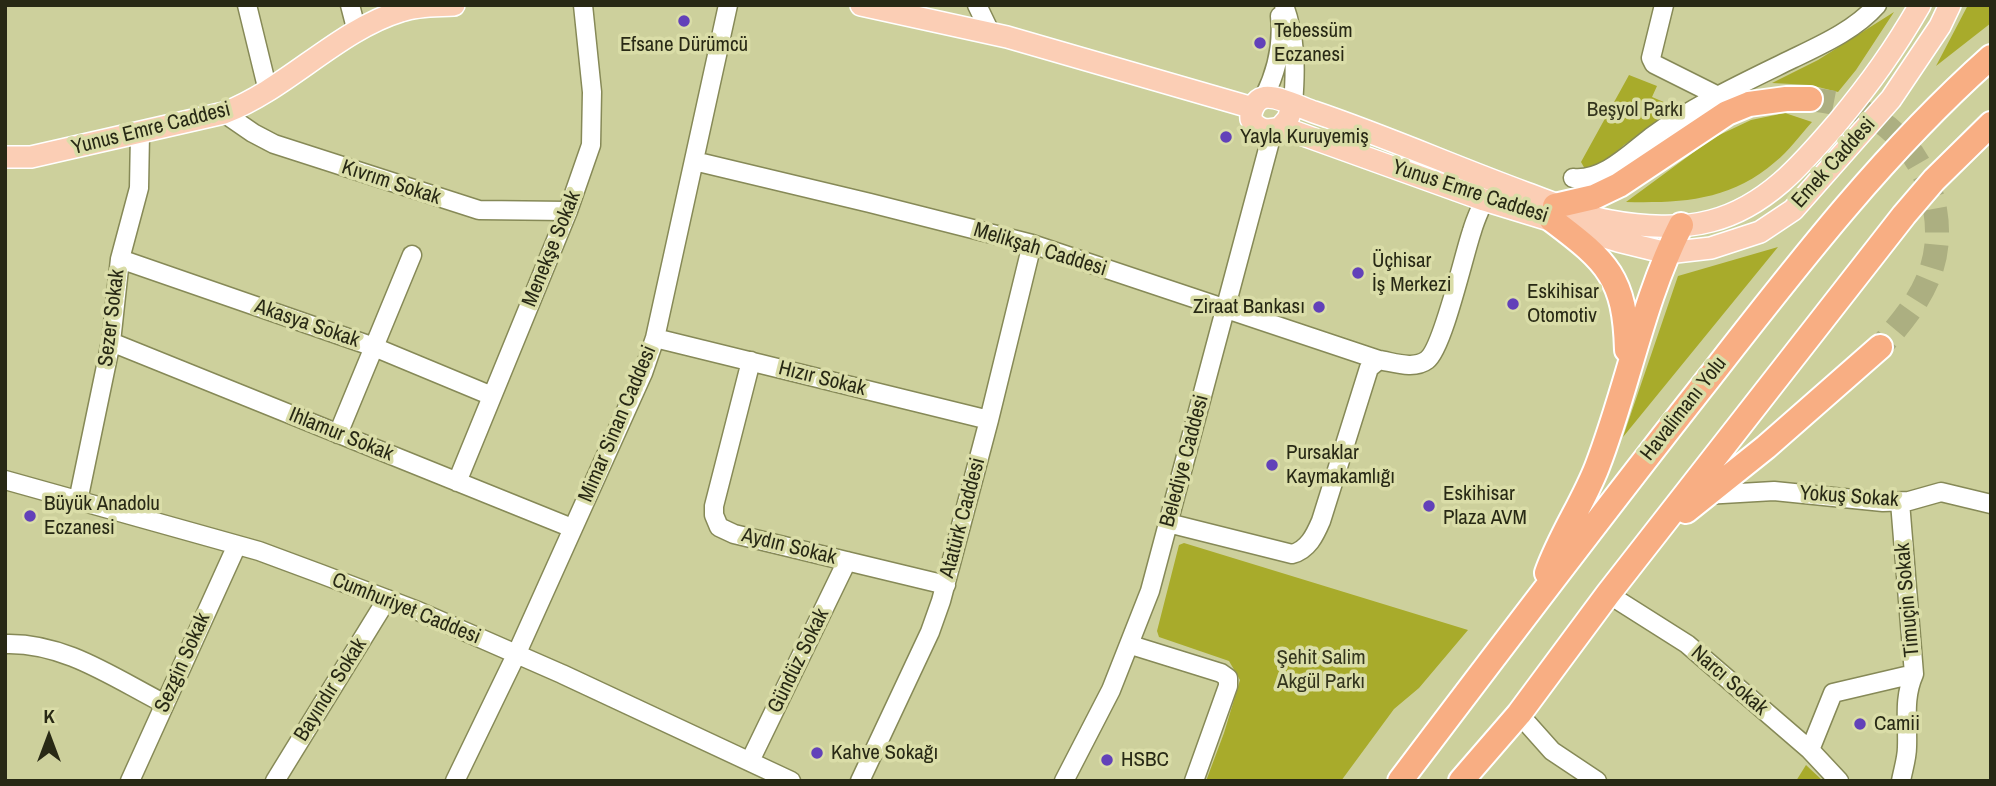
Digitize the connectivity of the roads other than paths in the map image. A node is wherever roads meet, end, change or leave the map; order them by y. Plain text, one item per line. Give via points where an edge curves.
1 (247, 5) edge
2 (350, 5) edge
3 (454, 5) edge
4 (583, 5) edge
5 (728, 5) edge
6 (861, 5) edge
7 (977, 5) edge
8 (1282, 5) edge
9 (1664, 5) edge
10 (1877, 5) edge
11 (1920, 5) edge
12 (1950, 5) edge
13 (415, 6) edge
14 (357, 32) junction
15 (990, 33) junction
16 (1991, 57) edge
17 (268, 90) junction
18 (1718, 96) junction
19 (1810, 99) tunnel mouth
20 (1258, 103) junction
21 (1293, 104) junction
22 (224, 113) junction
23 (1991, 124) edge
24 (1273, 130) junction
25 (140, 134) junction
26 (31, 157) junction
27 (5, 158) edge
28 (694, 161) junction
29 (5, 170) edge
30 (1573, 178) dead end
31 (1484, 200) junction
32 (568, 211) junction
33 (1553, 213) junction
34 (1681, 225) junction
35 (1032, 244) junction
36 (1667, 253) junction
37 (412, 255) dead end
38 (120, 259) junction
39 (1224, 309) junction
40 (655, 338) junction
41 (111, 342) junction
42 (374, 347) junction
43 (1880, 347) tunnel mouth
44 (1379, 360) junction
45 (751, 361) junction
46 (1628, 369) junction
47 (492, 396) junction
48 (989, 420) junction
49 (338, 434) junction
50 (5, 480) edge
51 (457, 482) junction
52 (1705, 495) junction
53 (78, 501) junction
54 (1900, 502) junction
55 (1991, 504) edge
56 (1168, 523) junction
57 (572, 528) junction
58 (237, 545) junction
59 (1644, 549) junction
60 (847, 561) junction
61 (946, 585) junction
62 (1608, 594) junction
63 (387, 600) junction
64 (1537, 600) junction
65 (5, 644) edge
66 (1131, 645) junction
67 (516, 655) junction
68 (1914, 674) junction
69 (165, 704) junction
70 (1519, 714) junction
71 (1810, 750) junction
72 (750, 761) junction
73 (130, 781) edge
74 (275, 781) edge
75 (455, 781) edge
76 (791, 781) edge
77 (860, 781) edge
78 (1064, 781) edge
79 (1194, 781) edge
80 (1400, 781) edge
81 (1461, 781) edge
82 (1597, 781) edge
83 (1839, 781) edge
84 (1901, 781) edge

1 - 17 street
2 - 14 street
3 - 13 main road, Yunus Emre Caddesi
4 - 32 street, Menekşe Sokak via 593,130
5 - 28 street, Mimar Sinan Caddesi
6 - 15 main road
7 - 15 street
8 - 20 street via 1278,63
8 - 21 street via 1295,47
9 - 18 street via 1651,58 1654,64
10 - 18 street via 1824,43
11 - 34 main road via 1870,84 1794,172 1728,215
12 - 36 main road, Emek Caddesi via 1891,99 1793,210 1760,232 1735,241
13 - 14 main road, Yunus Emre Caddesi
14 - 17 main road, Yunus Emre Caddesi
15 - 20 main road
16 - 64 highway, Havalimanı Yolu via 1867,180
17 - 22 main road, Yunus Emre Caddesi
18 - 30 street via 1683,114 1604,171
19 - 33 highway via 1738,108 1619,185
20 - 21 main road
20 - 24 main road via 1253,124
21 - 24 main road via 1284,124
21 - 33 main road
22 - 25 main road, Yunus Emre Caddesi
22 - 32 street, Kıvrım Sokak via 274,144 447,201 489,211
23 - 59 highway via 1904,215
24 - 31 main road, Yunus Emre Caddesi via 1295,132
24 - 39 street, Belediye Caddesi
25 - 26 main road, Yunus Emre Caddesi
25 - 38 street, Sezer Sokak via 139,188
26 - 27 main road
26 - 29 main road
28 - 35 street, Melikşah Caddesi
28 - 40 street, Mimar Sinan Caddesi
31 - 33 main road, Yunus Emre Caddesi
31 - 44 street, Melikşah Caddesi via 1433,353 1418,364
32 - 47 street, Menekşe Sokak
33 - 34 main road
33 - 36 main road, Yunus Emre Caddesi via 1618,241
33 - 46 highway via 1598,257 1616,283 1624,307
34 - 36 highway
35 - 39 street, Melikşah Caddesi
35 - 48 street, Atatürk Caddesi
36 - 46 highway
37 - 42 street
38 - 41 street, Sezer Sokak
38 - 42 street, Akasya Sokak
39 - 44 street, Melikşah Caddesi
39 - 56 street, Belediye Caddesi
40 - 45 street, Hızır Sokak
40 - 57 street, Mimar Sinan Caddesi via 629,408
41 - 49 street, Ihlamur Sokak
41 - 53 street, Sezer Sokak
42 - 47 street, Akasya Sokak
42 - 49 street
43 - 52 highway
44 - 56 street via 1369,368 1321,521 1300,552 1292,554
45 - 48 street, Hızır Sokak
45 - 60 street, Aydın Sokak via 716,499 716,522 734,534
46 - 64 highway via 1597,468 1555,551
47 - 51 street, Menekşe Sokak
48 - 61 street, Atatürk Caddesi
49 - 51 street, Ihlamur Sokak
50 - 53 street, Cumhuriyet Caddesi
51 - 57 street, Ihlamur Sokak
52 - 54 street, Yokuş Sokak via 1774,491
52 - 59 highway
53 - 58 street, Cumhuriyet Caddesi
54 - 55 street, Yokuş Sokak via 1941,492
54 - 68 street, Timuçin Sokak
56 - 66 street, Belediye Caddesi
57 - 67 street, Mimar Sinan Caddesi
58 - 63 street, Cumhuriyet Caddesi
58 - 69 street, Sezgin Sokak
59 - 62 highway
60 - 61 street, Aydın Sokak
60 - 72 street, Gündüz Sokak
61 - 77 street, Atatürk Caddesi via 930,632
62 - 70 highway
62 - 71 street, Narcı Sokak via 1687,644
63 - 67 street, Cumhuriyet Caddesi
63 - 74 street, Bayındır Sokak
64 - 80 highway, Havalimanı Yolu
65 - 69 street via 63,652
66 - 78 street, Belediye Caddesi
66 - 79 street via 1228,678
67 - 72 street, Cumhuriyet Caddesi
67 - 75 street, Mimar Sinan Caddesi
68 - 71 street via 1833,693
68 - 84 street, Timuçin Sokak via 1907,696 1908,748
69 - 73 street, Sezgin Sokak
70 - 81 highway
70 - 82 street via 1552,751
71 - 83 street, Narcı Sokak
72 - 76 street, Cumhuriyet Caddesi

